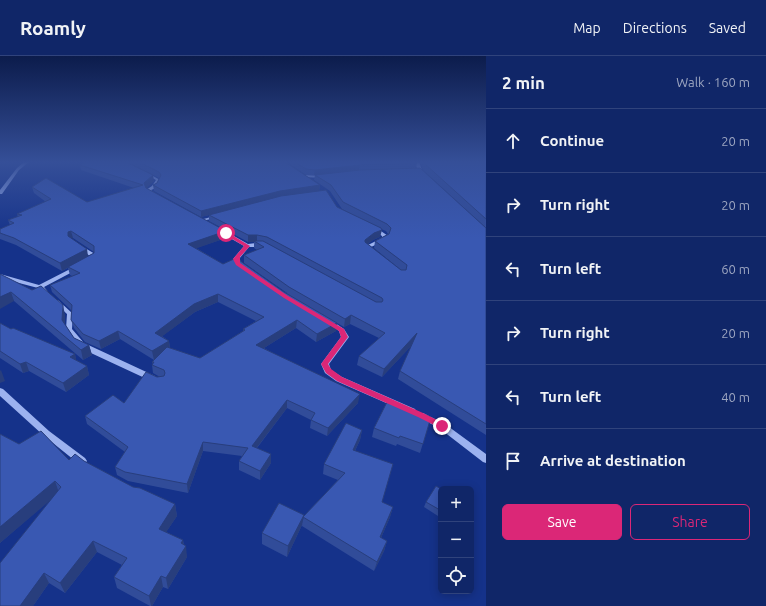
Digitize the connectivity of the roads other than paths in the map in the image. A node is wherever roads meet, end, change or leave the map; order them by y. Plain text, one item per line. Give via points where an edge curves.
1 (153, 188) edge
2 (160, 198) edge
3 (224, 214) edge
4 (195, 216) edge
5 (202, 220) junction
6 (208, 223) edge
7 (368, 225) edge
8 (214, 226) edge
9 (77, 244) edge
10 (247, 246) junction
11 (270, 250) edge
12 (375, 255) edge
13 (250, 272) edge
14 (0, 276) edge
15 (40, 287) junction
16 (324, 319) edge
17 (161, 382) edge
18 (0, 390) edge
19 (486, 459) edge
20 (91, 468) edge

1 - 2 street via 148,190 149,192
3 - 5 street
4 - 5 street
5 - 6 street
7 - 12 street via 385,236 384,239 369,246
8 - 10 street
9 - 15 street via 93,255 92,259
10 - 11 street via 257,245
10 - 13 street via 236,259 238,264
14 - 15 street
15 - 17 street via 70,314 69,329 81,344
16 - 19 street via 342,330 345,337 325,364 328,371 339,379 442,426
18 - 20 street via 46,433

